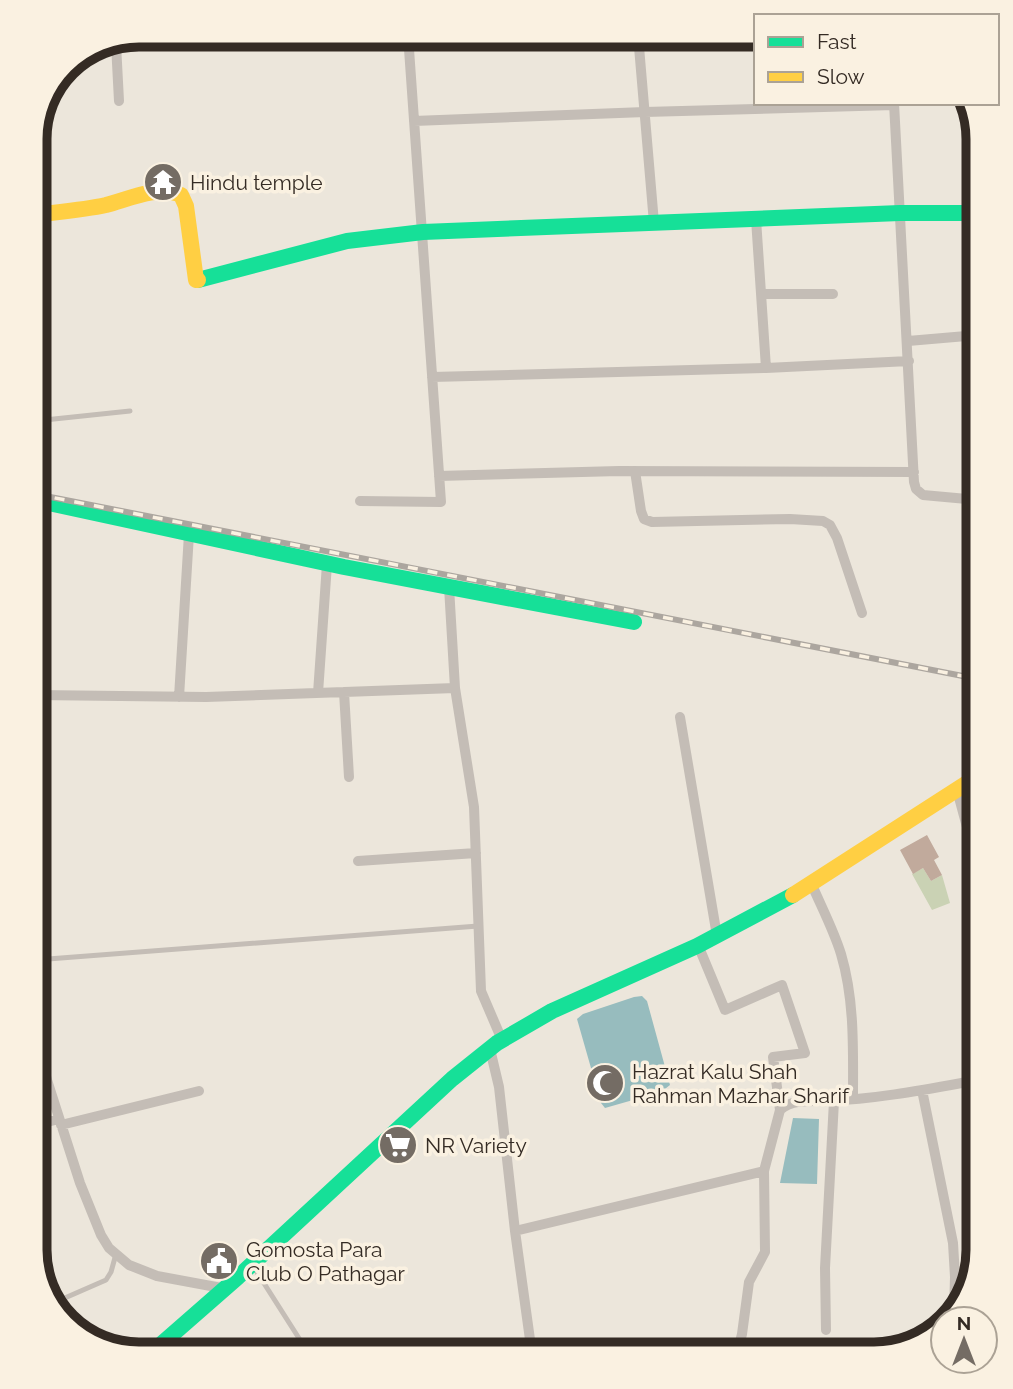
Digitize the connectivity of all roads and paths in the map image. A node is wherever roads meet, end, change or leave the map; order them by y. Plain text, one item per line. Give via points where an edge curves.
1 (409, 47) edge
2 (639, 47) edge
3 (116, 50) edge
4 (119, 101) dead end
5 (863, 105) edge
6 (894, 105) edge
7 (645, 112) junction
8 (414, 121) junction
9 (47, 213) edge
10 (900, 213) junction
11 (966, 213) edge
12 (756, 219) junction
13 (654, 223) junction
14 (423, 232) junction
15 (761, 294) junction
16 (832, 294) dead end
17 (966, 336) edge
18 (908, 341) junction
19 (909, 361) junction
20 (766, 368) junction
21 (432, 377) junction
22 (130, 411) dead end
23 (47, 420) edge
24 (635, 471) junction
25 (914, 472) junction
26 (439, 476) junction
27 (966, 499) edge
28 (360, 502) dead end
29 (47, 503) edge
30 (189, 534) junction
31 (327, 564) junction
32 (449, 587) junction
33 (862, 613) dead end
34 (634, 622) dead end
35 (455, 688) junction
36 (344, 692) junction
37 (318, 693) junction
38 (47, 695) edge
39 (178, 697) junction
40 (680, 717) dead end
41 (349, 778) dead end
42 (966, 784) edge
43 (957, 790) junction
44 (966, 823) edge
45 (476, 853) junction
46 (358, 861) dead end
47 (812, 885) junction
48 (478, 926) junction
49 (717, 936) junction
50 (698, 945) junction
51 (47, 959) edge
52 (496, 1045) junction
53 (966, 1082) edge
54 (922, 1090) junction
55 (199, 1091) dead end
56 (47, 1094) edge
57 (853, 1099) junction
58 (834, 1101) junction
59 (780, 1111) junction
60 (60, 1122) junction
61 (47, 1124) edge
62 (764, 1171) junction
63 (514, 1231) junction
64 (116, 1254) junction
65 (251, 1264) junction
66 (227, 1289) junction
67 (955, 1293) edge
68 (62, 1299) edge
69 (826, 1330) dead end
70 (164, 1342) edge
71 (301, 1342) edge
72 (530, 1342) edge
73 (740, 1342) edge

1 - 8 street
2 - 7 street
3 - 4 street
5 - 7 street
6 - 10 street
7 - 8 street
7 - 13 street
8 - 14 street
9 - 14 street via 140,195 172,191 181,195 196,280 347,241
10 - 11 street
10 - 12 street
10 - 18 street
12 - 13 street
12 - 15 street
13 - 14 street
14 - 21 street
15 - 16 street
15 - 20 street
17 - 18 street
18 - 19 street
19 - 20 street
19 - 25 street
20 - 21 street
21 - 26 street
22 - 23 lane
24 - 25 street
24 - 26 street
24 - 33 street via 641,511 644,519 652,522 823,521 836,538
25 - 27 street via 916,489 923,495
26 - 28 street via 441,502
29 - 30 street
30 - 31 street
30 - 39 street
31 - 32 street
31 - 37 street
32 - 34 street
32 - 35 street
35 - 36 street
35 - 45 street via 474,807
36 - 37 street
36 - 41 street
37 - 39 street
38 - 39 street
40 - 49 street
42 - 43 street
43 - 44 street
43 - 47 street
45 - 46 street
45 - 48 street
47 - 49 street
47 - 57 street via 846,976
48 - 51 lane
48 - 52 street via 481,991
49 - 50 street
50 - 52 street via 572,1000
50 - 59 street via 725,1010 782,985 805,1053 773,1057
52 - 63 street
52 - 65 street
53 - 54 street
54 - 57 street
54 - 67 street via 953,1243
55 - 60 street
56 - 60 street
57 - 58 street
58 - 59 street via 792,1103
58 - 69 street
59 - 62 street
60 - 61 street
60 - 64 street via 101,1235
62 - 63 street
62 - 73 street via 765,1252 749,1282
63 - 72 street
64 - 66 street via 129,1265 157,1276
64 - 68 lane via 106,1280
65 - 66 street
65 - 71 lane
66 - 70 street

